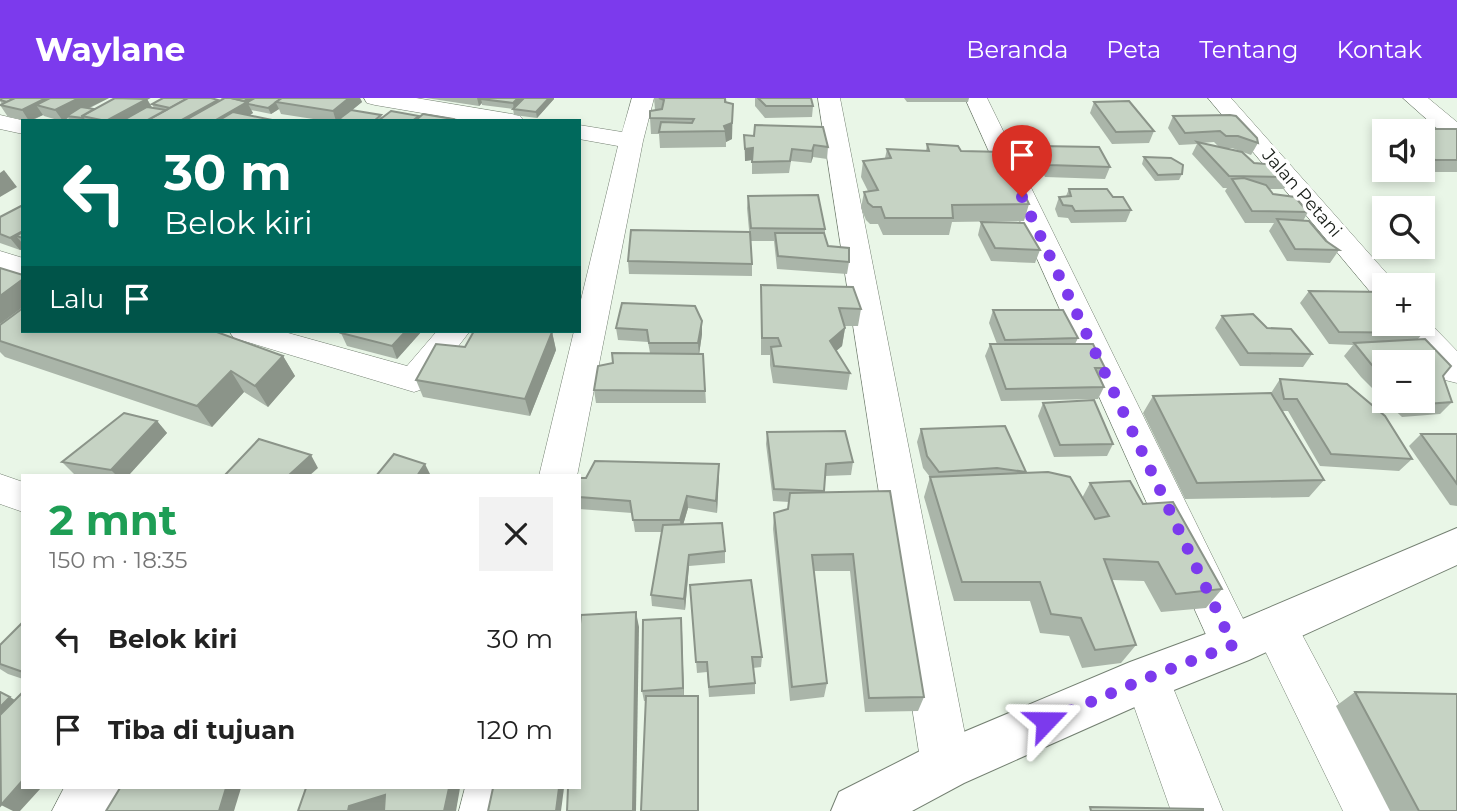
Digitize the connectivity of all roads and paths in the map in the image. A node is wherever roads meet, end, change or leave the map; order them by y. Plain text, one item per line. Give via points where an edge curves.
1 (376, 98) edge
2 (643, 98) edge
3 (829, 98) edge
4 (976, 98) edge
5 (1219, 98) edge
6 (1414, 98) edge
7 (2, 110) edge
8 (500, 119) edge
9 (21, 125) edge
10 (581, 132) edge
11 (1457, 134) edge
12 (631, 141) junction
13 (0, 260) edge
14 (21, 266) edge
15 (1372, 274) edge
16 (252, 333) edge
17 (452, 333) edge
18 (1426, 336) edge
19 (1457, 372) edge
20 (558, 474) edge
21 (0, 489) edge
22 (21, 496) edge
23 (1457, 546) edge
24 (1275, 626) junction
25 (1233, 645) junction
26 (1147, 678) junction
27 (946, 765) junction
28 (95, 789) edge
29 (490, 789) edge
30 (78, 811) edge
31 (485, 811) edge
32 (859, 811) edge
33 (1196, 811) edge
34 (1370, 811) edge

1 - 8 street
2 - 12 street
3 - 27 street
4 - 25 street
5 - 15 street, Jalan Petani
6 - 11 street
7 - 9 street
10 - 12 street
12 - 20 street
13 - 14 street
16 - 17 street via 414,380
18 - 19 street
21 - 22 street
23 - 24 street
24 - 25 street
24 - 34 street
25 - 26 street
26 - 27 street
26 - 33 street
27 - 32 street
28 - 30 street
29 - 31 street

